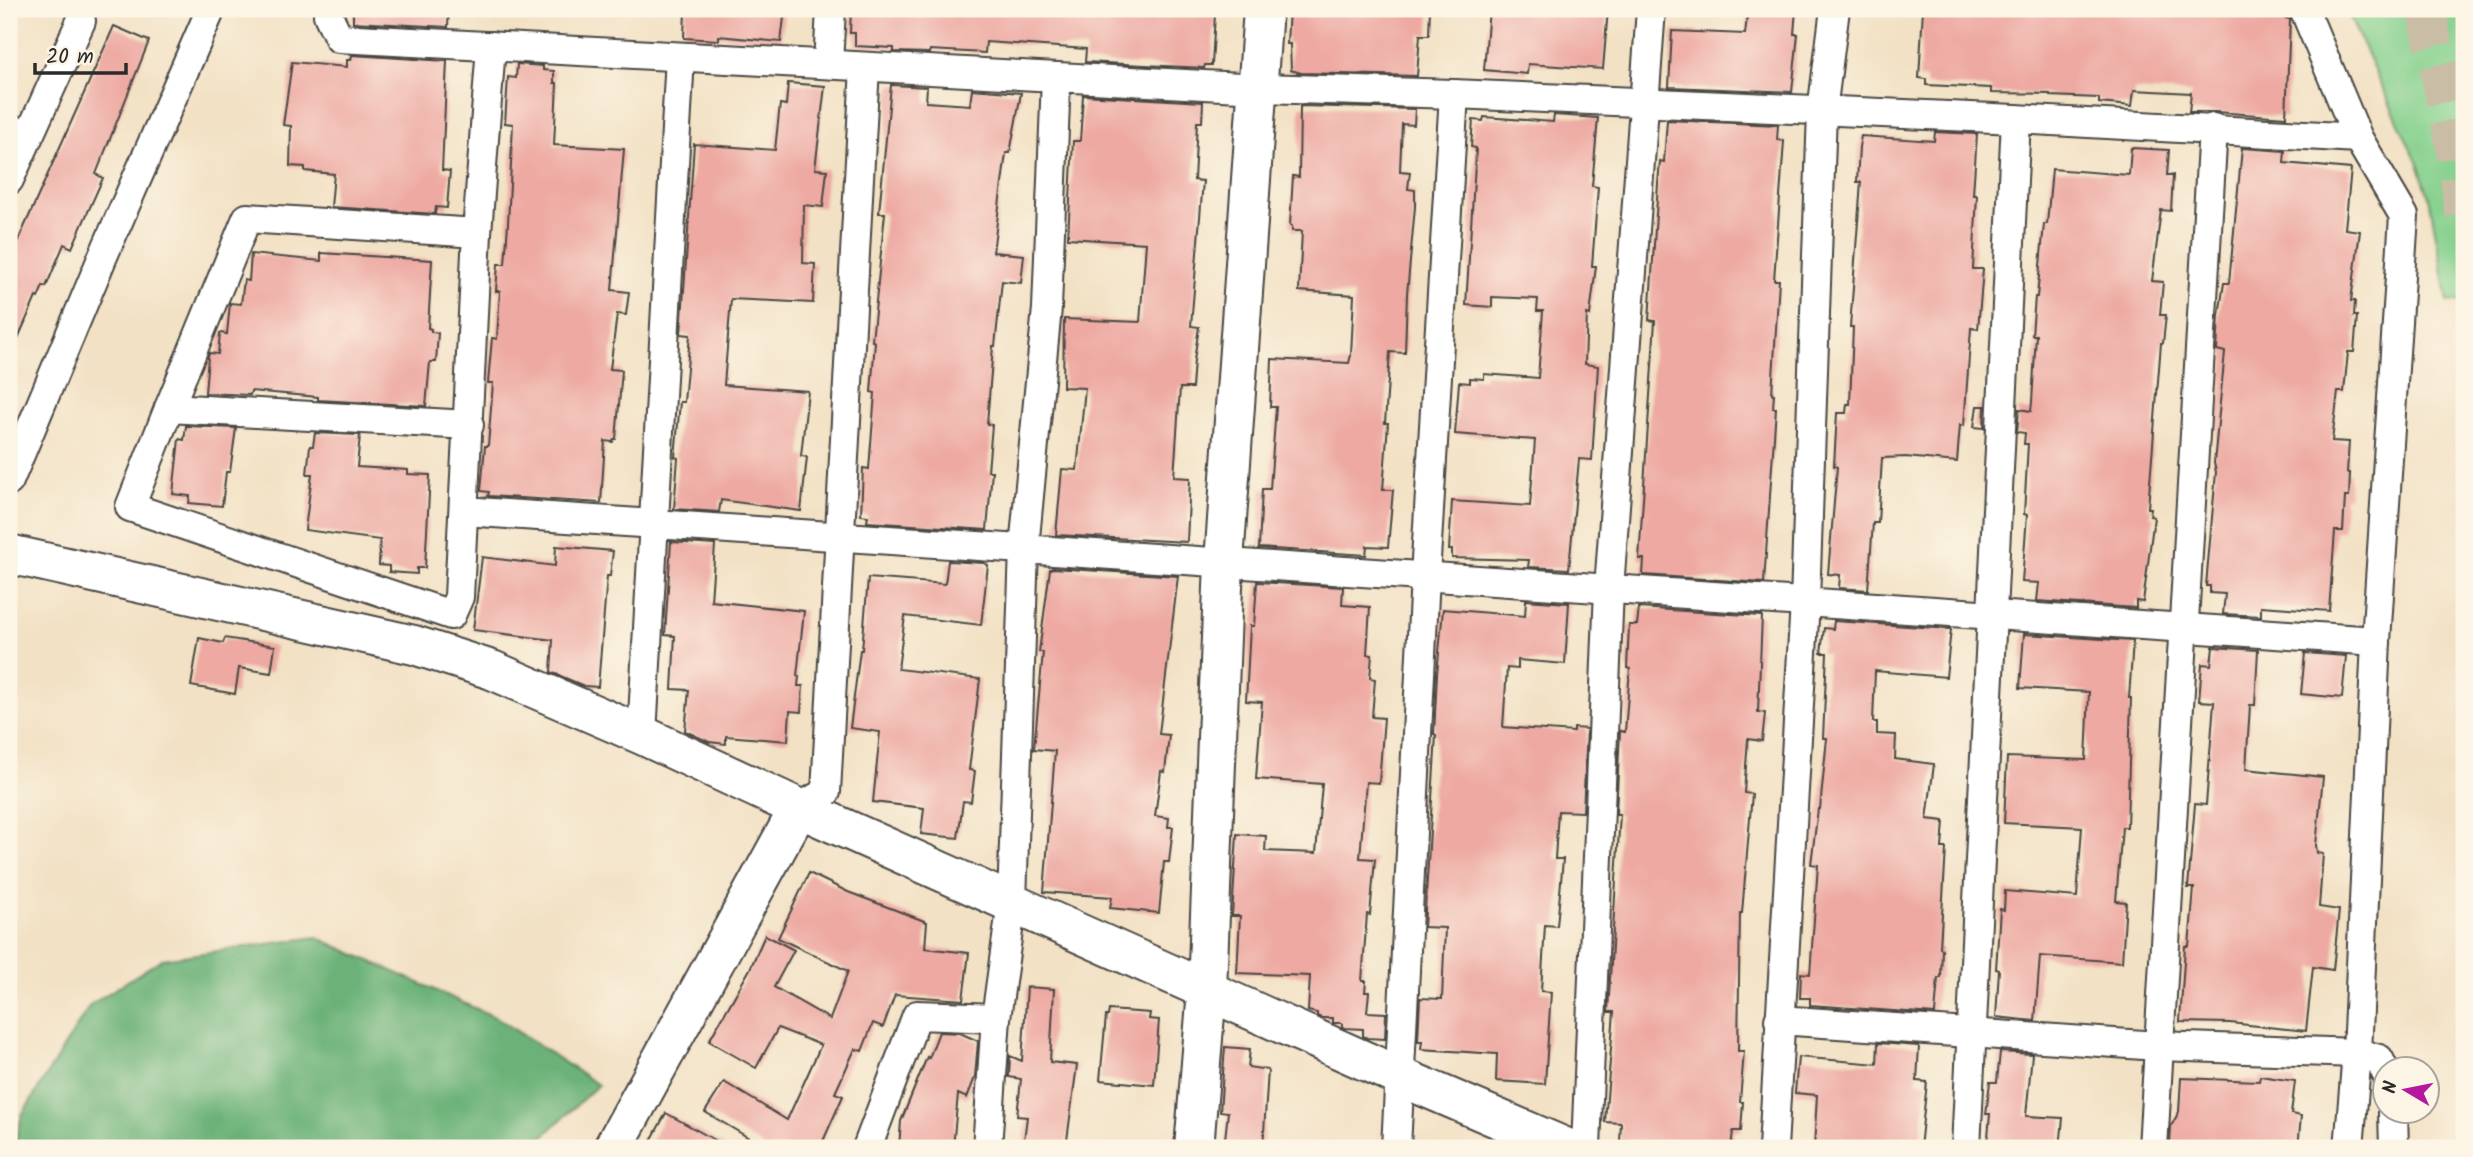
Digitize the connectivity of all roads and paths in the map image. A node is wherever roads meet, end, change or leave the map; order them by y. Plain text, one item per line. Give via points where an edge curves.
1 (211, 9) edge
2 (329, 9) edge
3 (831, 9) edge
4 (1263, 9) edge
5 (1651, 9) edge
6 (1835, 9) edge
7 (2305, 9) edge
8 (81, 20) dead end
9 (491, 46) junction
10 (680, 57) junction
11 (828, 64) junction
12 (865, 67) junction
13 (1056, 77) junction
14 (1259, 88) junction
15 (1454, 94) junction
16 (1644, 103) junction
17 (1822, 111) junction
18 (2016, 119) junction
19 (20, 125) edge
20 (2213, 128) junction
21 (2358, 138) junction
22 (9, 180) edge
23 (477, 233) junction
24 (169, 408) junction
25 (469, 425) junction
26 (9, 481) edge
27 (464, 511) junction
28 (652, 523) junction
29 (841, 536) junction
30 (1024, 548) junction
31 (9, 554) edge
32 (1224, 562) junction
33 (1425, 576) junction
34 (1609, 589) junction
35 (1805, 602) junction
36 (1991, 615) junction
37 (2182, 628) junction
38 (2376, 641) junction
39 (642, 735) junction
40 (799, 808) junction
41 (1012, 902) junction
42 (1207, 990) junction
43 (996, 1018) junction
44 (1779, 1020) junction
45 (1972, 1034) junction
46 (2158, 1046) junction
47 (2357, 1053) junction
48 (2372, 1057) edge
49 (1401, 1077) junction
50 (2393, 1126) edge
51 (613, 1148) edge
52 (867, 1148) edge
53 (987, 1148) edge
54 (1195, 1148) edge
55 (1396, 1148) edge
56 (1567, 1148) edge
57 (1586, 1148) edge
58 (1773, 1148) edge
59 (1966, 1148) edge
60 (2153, 1148) edge
61 (2350, 1148) edge
62 (2394, 1148) edge

1 - 26 street
2 - 9 street via 339,38
3 - 11 street
4 - 14 street
5 - 16 street
6 - 17 street
7 - 21 street
8 - 19 street
9 - 10 street
9 - 23 street
10 - 11 street
10 - 28 street
11 - 12 street
12 - 13 street
12 - 29 street
13 - 14 street
13 - 30 street via 1047,309
14 - 15 street
14 - 32 street
15 - 16 street
15 - 33 street
16 - 17 street
16 - 34 street
17 - 18 street
17 - 35 street
18 - 20 street
18 - 36 street
19 - 22 street
20 - 21 street
20 - 37 street
21 - 38 street via 2404,216
23 - 24 street via 247,218
23 - 25 street
24 - 25 street
24 - 27 street via 130,507 450,615 459,597
25 - 27 street
27 - 28 street
28 - 29 street
28 - 39 street
29 - 30 street
29 - 40 street via 826,792
30 - 32 street
30 - 41 street
31 - 39 street via 414,645 492,670
32 - 33 street
32 - 42 street
33 - 34 street
33 - 49 street
34 - 35 street
34 - 57 street
35 - 36 street
35 - 44 street
36 - 37 street
36 - 45 street
37 - 38 street
37 - 46 street
38 - 47 street
39 - 40 street
40 - 41 street
40 - 51 street
41 - 42 street
41 - 43 street
42 - 49 street
42 - 54 street
43 - 52 street via 917,1015
43 - 53 street
44 - 45 street
44 - 58 street
45 - 46 street
45 - 59 street
46 - 47 street
46 - 60 street
47 - 48 street
47 - 61 street
49 - 55 street
49 - 56 street
50 - 62 street

